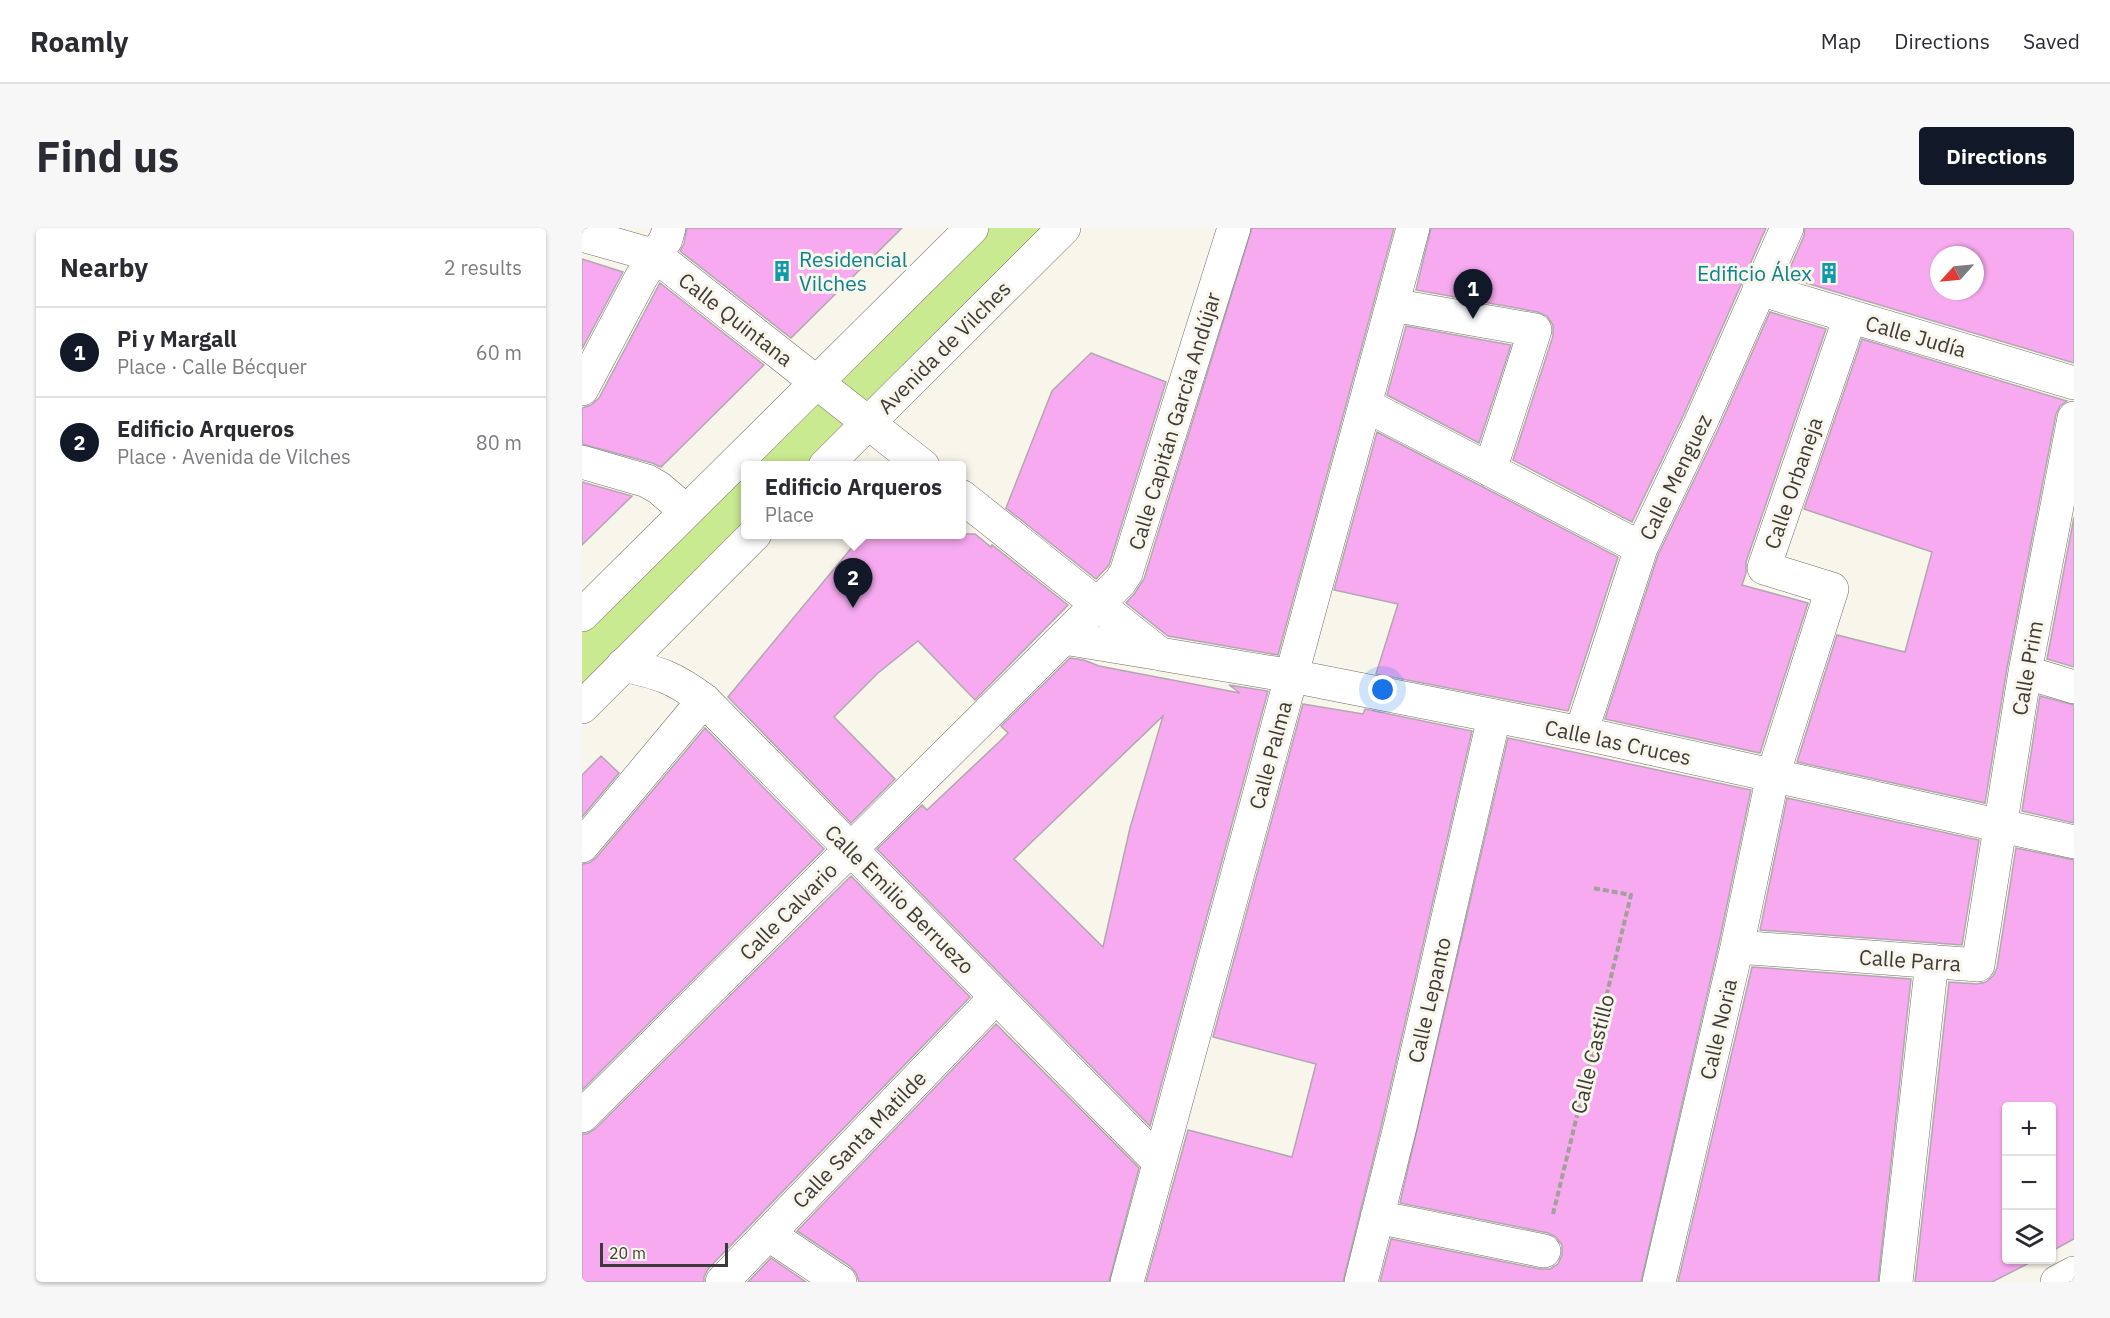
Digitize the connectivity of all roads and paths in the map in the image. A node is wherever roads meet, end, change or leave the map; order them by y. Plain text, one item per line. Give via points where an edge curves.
1 (972, 228) edge
2 (1064, 228) edge
3 (1234, 228) edge
4 (1413, 228) edge
5 (1786, 228) edge
6 (582, 235) edge
7 (662, 242) edge
8 (1759, 289) junction
9 (1392, 305) junction
10 (1850, 317) junction
11 (815, 383) junction
12 (2074, 383) edge
13 (582, 389) edge
14 (1365, 405) junction
15 (2074, 418) edge
16 (869, 422) junction
17 (829, 461) edge
18 (918, 461) edge
19 (582, 462) edge
20 (1490, 470) junction
21 (966, 500) edge
22 (686, 512) junction
23 (2065, 517) edge
24 (750, 539) edge
25 (1641, 548) junction
26 (1097, 605) junction
27 (582, 615) edge
28 (1064, 638) junction
29 (1160, 654) junction
30 (623, 665) junction
31 (2025, 672) junction
32 (1292, 676) junction
33 (2074, 687) edge
34 (704, 700) junction
35 (582, 706) edge
36 (1494, 717) junction
37 (1581, 733) junction
38 (1773, 775) junction
39 (2000, 825) junction
40 (2074, 842) edge
41 (582, 846) edge
42 (851, 849) junction
43 (1593, 888) dead end
44 (1737, 947) junction
45 (1932, 961) junction
46 (996, 997) junction
47 (582, 1116) edge
48 (1159, 1162) junction
49 (1377, 1217) junction
50 (768, 1234) junction
51 (1544, 1251) joint
52 (2074, 1273) edge
53 (722, 1282) edge
54 (840, 1282) edge
55 (1127, 1282) edge
56 (1361, 1282) edge
57 (1659, 1282) edge
58 (1896, 1282) edge
59 (2057, 1282) edge

1 - 11 street
2 - 16 street, Avenida de Vilches
3 - 26 street, Calle Capitán García Andújar via 1126,573
4 - 9 street, Calle Palma
5 - 8 street, Calle Menguez
6 - 7 street
7 - 11 street, Calle Quintana
7 - 13 street
8 - 10 street, Calle Judía
8 - 25 street, Calle Menguez
9 - 14 street, Calle Palma
9 - 20 street via 1535,330
10 - 12 street, Calle Judía
10 - 38 street, Calle Orbaneja via 1764,568 1832,590
11 - 16 street, Calle Quintana
11 - 22 street
14 - 20 street
14 - 32 street, Calle Palma
15 - 23 street, Calle Prim
16 - 17 street, Avenida de Vilches
16 - 18 street
19 - 22 street via 647,481
20 - 25 street
21 - 26 street
22 - 27 street
23 - 31 street, Calle Prim
24 - 30 street
25 - 37 street, Calle Menguez
26 - 28 street, Calle Calvario
26 - 29 street, Calle las Cruces
28 - 29 street, Calle las Cruces
28 - 42 street, Calle Calvario
29 - 32 street, Calle las Cruces
30 - 34 street, Calle Emilio Berruezo via 660,673
30 - 35 street
31 - 33 street
31 - 39 street, Calle Prim
32 - 36 street, Calle las Cruces
32 - 48 street, Calle Palma
34 - 41 street
34 - 42 street, Calle Emilio Berruezo
36 - 37 street, Calle las Cruces
36 - 49 street, Calle Lepanto
37 - 38 street, Calle las Cruces
38 - 39 street, Calle las Cruces
38 - 44 street, Calle Noria
39 - 40 street, Calle las Cruces
39 - 45 street, Calle Parra via 1978,965
42 - 46 street, Calle Emilio Berruezo
42 - 47 street, Calle Calvario
43 - 51 path, Calle Castillo via 1631,895
44 - 45 street, Calle Parra
44 - 57 street, Calle Noria
45 - 58 street
46 - 48 street, Calle Emilio Berruezo
46 - 50 street, Calle Santa Matilde
48 - 55 street, Calle Palma
49 - 51 street
49 - 56 street, Calle Lepanto
50 - 53 street, Calle Santa Matilde
50 - 54 street
52 - 59 street

